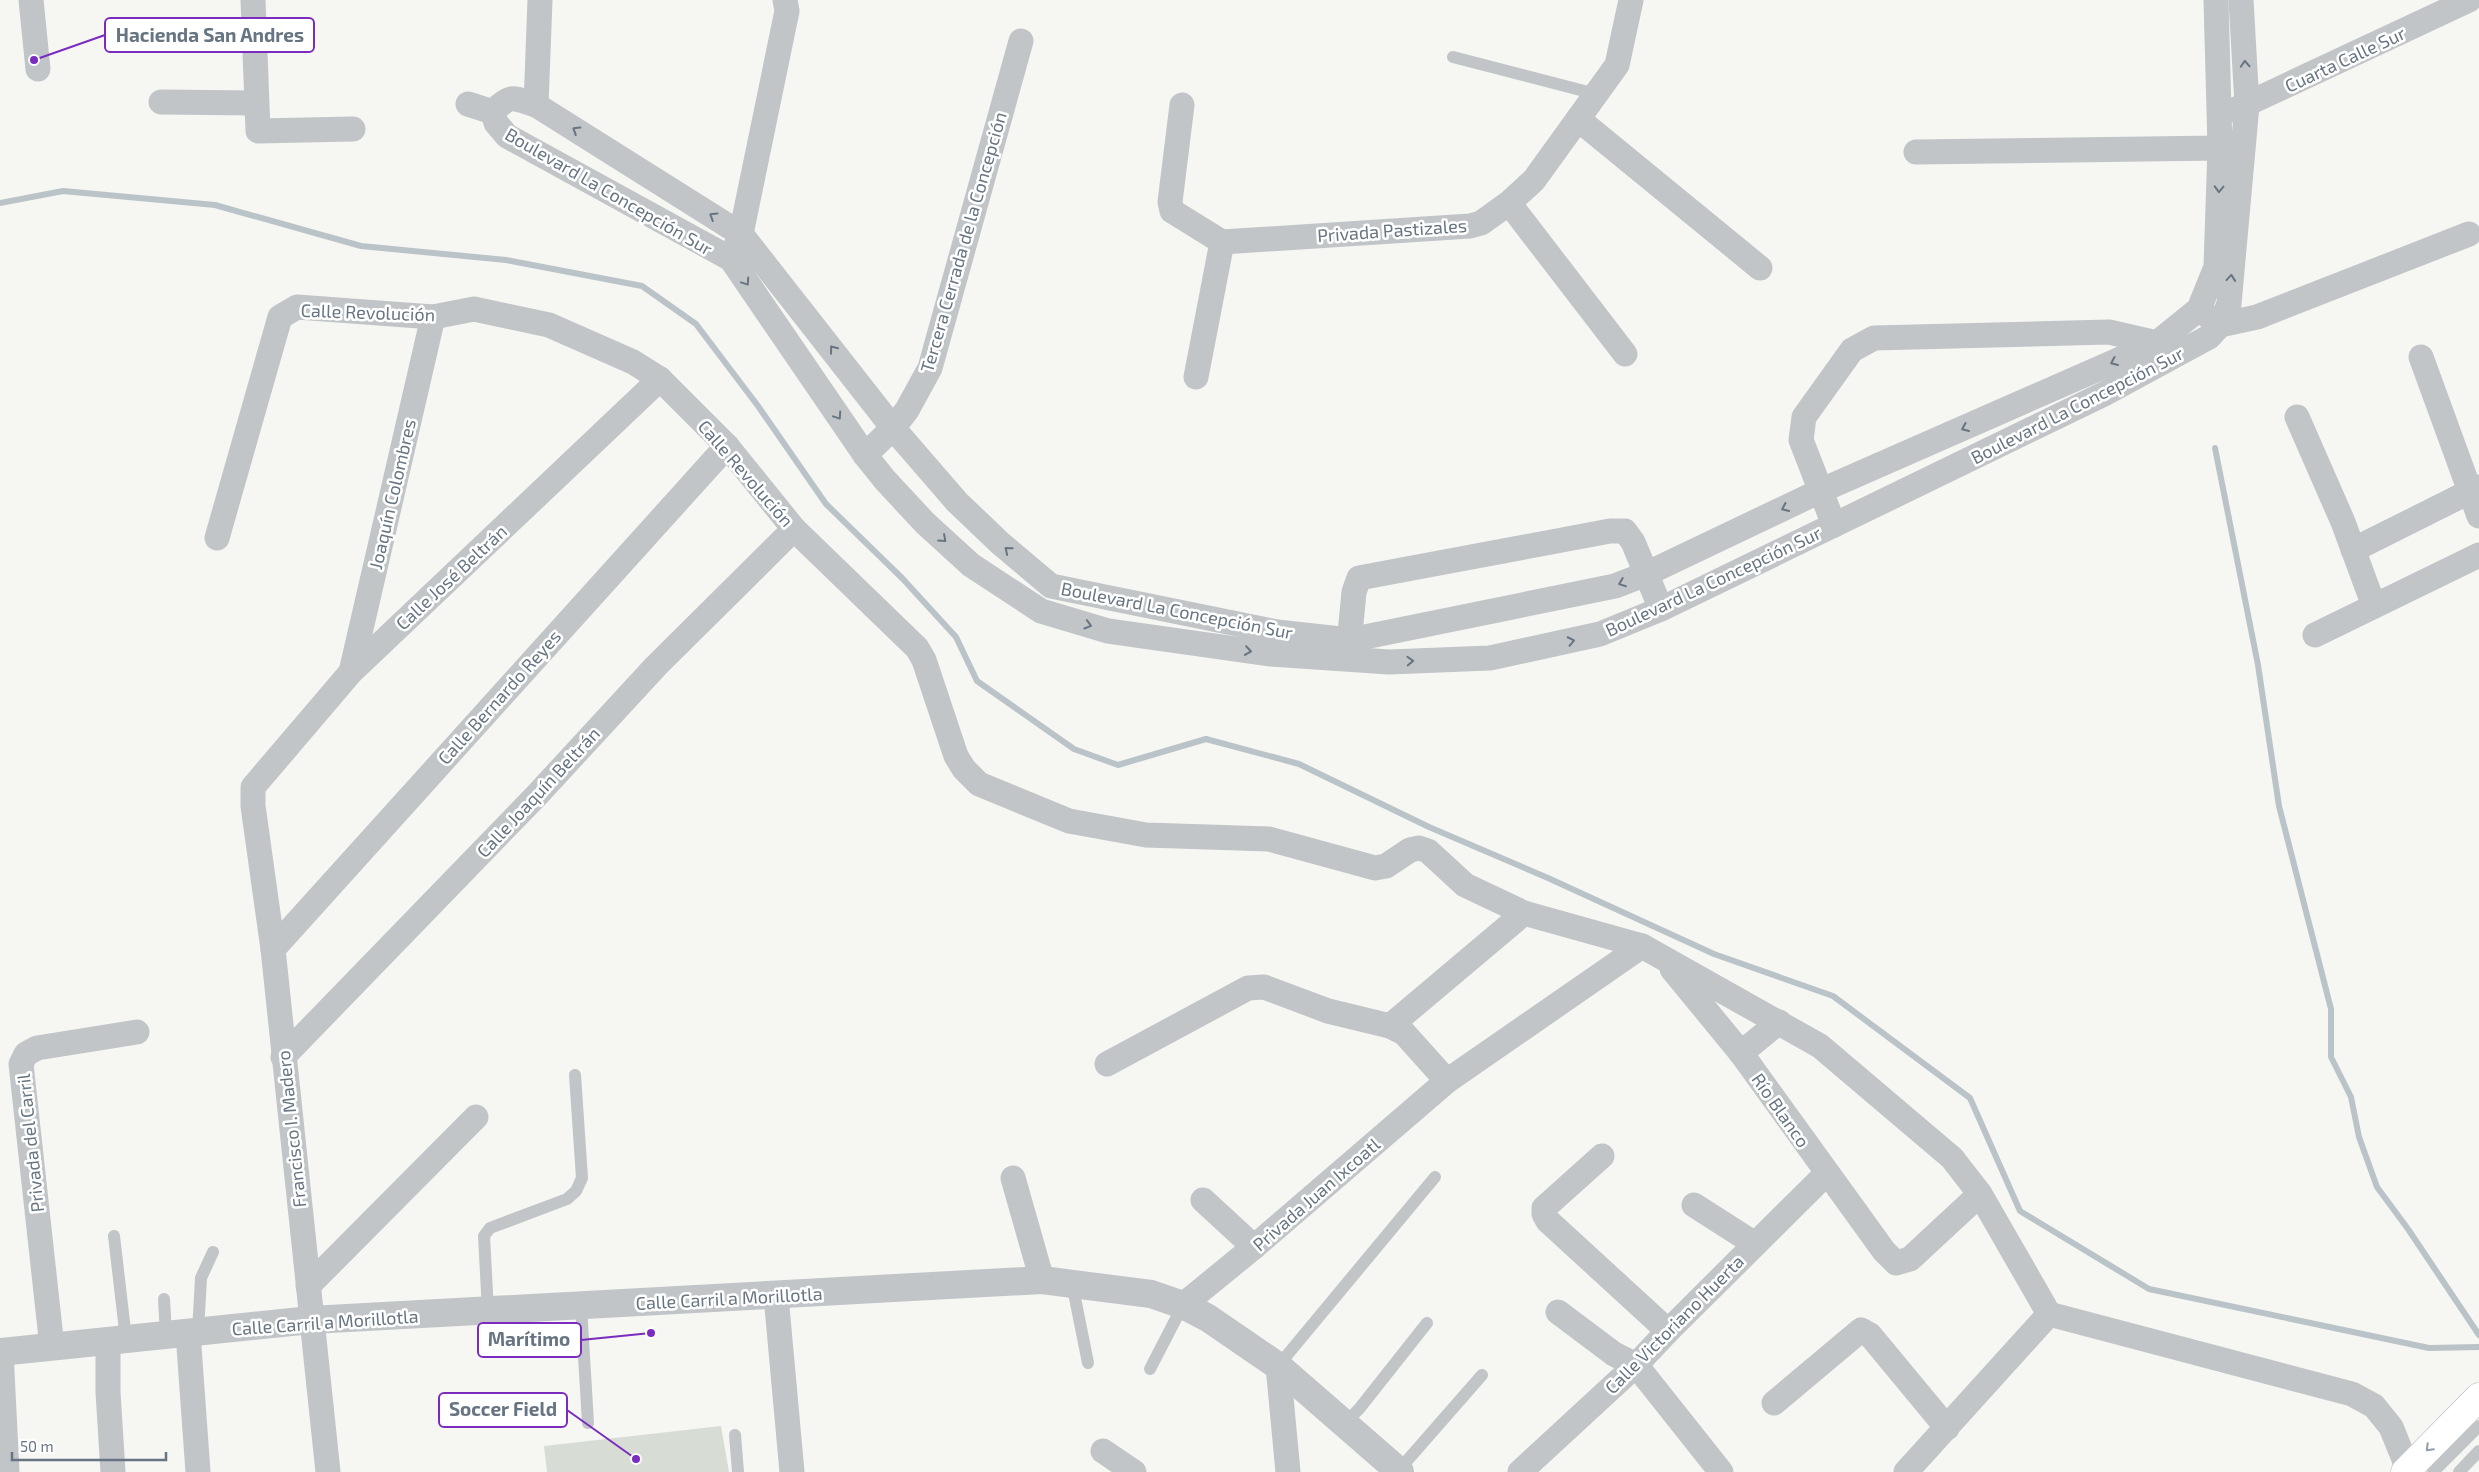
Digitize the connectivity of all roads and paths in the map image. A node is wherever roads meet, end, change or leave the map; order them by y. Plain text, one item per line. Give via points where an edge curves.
1 (31, 0) edge
2 (253, 0) edge
3 (540, 0) edge
4 (785, 0) edge
5 (1631, 0) edge
6 (2216, 0) edge
7 (2241, 0) edge
8 (2462, 1) edge
9 (1021, 40) dead end
10 (1453, 57) dead end
11 (38, 69) dead end
12 (1596, 94) junction
13 (161, 102) dead end
14 (256, 103) junction
15 (468, 104) dead end
16 (1182, 105) dead end
17 (2248, 105) junction
18 (536, 106) junction
19 (493, 112) junction
20 (2220, 115) junction
21 (1578, 119) junction
22 (353, 129) dead end
23 (2220, 148) junction
24 (1916, 152) dead end
25 (1509, 203) junction
26 (741, 234) junction
27 (2470, 234) dead end
28 (1222, 242) junction
29 (731, 259) junction
30 (1760, 268) dead end
31 (2199, 309) junction
32 (434, 317) junction
33 (2220, 325) junction
34 (2157, 343) junction
35 (1625, 354) dead end
36 (2421, 357) dead end
37 (1196, 377) dead end
38 (660, 379) junction
39 (2297, 417) dead end
40 (893, 428) junction
41 (727, 446) junction
42 (865, 455) junction
43 (2474, 490) edge
44 (1820, 491) junction
45 (2479, 516) edge
46 (1834, 525) junction
47 (794, 529) junction
48 (217, 538) dead end
49 (2353, 550) junction
50 (2479, 555) edge
51 (1646, 574) junction
52 (2374, 606) junction
53 (1661, 609) junction
54 (2315, 635) dead end
55 (1349, 650) junction
56 (351, 672) junction
57 (253, 787) joint
58 (1524, 912) junction
59 (1642, 946) junction
60 (273, 949) junction
61 (1663, 960) junction
62 (1779, 1022) junction
63 (1390, 1026) junction
64 (137, 1032) dead end
65 (1741, 1053) junction
66 (283, 1057) junction
67 (1107, 1064) dead end
68 (576, 1075) dead end
69 (1447, 1081) junction
70 (476, 1117) dead end
71 (1602, 1156) dead end
72 (1826, 1173) junction
73 (1435, 1177) dead end
74 (1013, 1178) dead end
75 (1980, 1194) junction
76 (1203, 1200) dead end
77 (1694, 1206) dead end
78 (114, 1236) dead end
79 (1755, 1244) junction
80 (1254, 1247) junction
81 (214, 1252) dead end
82 (1042, 1280) junction
83 (1072, 1283) junction
84 (308, 1286) junction
85 (776, 1296) junction
86 (164, 1299) dead end
87 (1183, 1305) junction
88 (581, 1306) junction
89 (488, 1311) junction
90 (1558, 1312) dead end
91 (2049, 1314) junction
92 (311, 1320) junction
93 (1427, 1323) dead end
94 (1668, 1331) junction
95 (184, 1334) junction
96 (117, 1340) junction
97 (52, 1347) junction
98 (0, 1352) edge
99 (1088, 1363) dead end
100 (1278, 1366) junction
101 (1636, 1366) junction
102 (1150, 1369) dead end
103 (1482, 1375) dead end
104 (2479, 1397) edge
105 (1774, 1403) dead end
106 (588, 1422) dead end
107 (1343, 1425) junction
108 (1947, 1428) junction
109 (2467, 1429) edge
110 (735, 1436) dead end
111 (1103, 1451) dead end
112 (2479, 1451) edge
113 (1399, 1471) edge
114 (2415, 1471) edge
115 (7, 1472) edge
116 (113, 1472) edge
117 (198, 1472) edge
118 (328, 1472) edge
119 (738, 1472) edge
120 (792, 1472) edge
121 (1134, 1472) edge
122 (1288, 1472) edge
123 (1520, 1472) edge
124 (1721, 1472) edge
125 (1906, 1472) edge
126 (2459, 1472) edge

1 - 11 street
2 - 14 street
3 - 18 street
4 - 26 street via 787,12
5 - 12 street, Privada Pastizales via 1617,65
6 - 20 street, Boulevard La Concepción Sur
17 -> 7 street, Boulevard La Concepción Sur
8 - 17 street, Cuarta Calle Sur
9 - 40 street, Tercera Cerrada de la Concepción via 930,368
10 - 12 lane
12 - 21 street, Privada Pastizales
13 - 14 street
14 - 22 street via 256,129 260,133
15 - 19 street
16 - 28 street via 1170,202 1172,211
17 - 20 street, Cuarta Calle Sur
33 -> 17 street, Boulevard La Concepción Sur via 2229,304
18 - 19 street, Boulevard La Concepción Sur via 512,97 504,100
26 -> 18 street, Boulevard La Concepción Sur
19 - 29 street, Boulevard La Concepción Sur via 496,123 507,136
20 - 23 street, Boulevard La Concepción Sur
21 - 25 street, Privada Pastizales via 1534,180
21 - 30 street
23 - 24 street
23 -> 31 street, Boulevard La Concepción Sur via 2216,268
25 - 28 street, Privada Pastizales via 1470,226
25 - 35 street
26 - 29 street
40 -> 26 street, Boulevard La Concepción Sur
27 - 33 street via 2257,316
28 - 37 street
29 -> 42 street, Boulevard La Concepción Sur
31 - 33 street
31 - 34 street, Boulevard La Concepción Sur
32 - 38 street, Calle Revolución via 474,309 549,325 633,362
32 - 48 street, Calle Revolución via 298,307 280,318
32 - 56 street, Joaquín Colombres
33 - 46 street, Boulevard La Concepción Sur via 2209,337 2104,394
34 -> 44 street, Boulevard La Concepción Sur
34 - 44 street via 2109,332 1874,338 1852,350 1804,417 1801,440
36 - 43 street
38 - 41 street, Calle Revolución
38 - 56 street, Calle José Beltrán
39 - 49 street
40 - 42 street, Tercera Cerrada de la Concepción
55 -> 40 street, Boulevard La Concepción Sur via 1051,586 957,502
41 - 47 street, Calle Revolución
41 - 60 street, Calle Bernardo Reyes
42 -> 55 street, Boulevard La Concepción Sur via 925,523 971,565 1041,611 1108,631 1271,654
43 - 45 street
43 - 49 street
44 - 46 street
44 -> 51 street, Boulevard La Concepción Sur
46 - 53 street, Boulevard La Concepción Sur
47 - 58 street, Calle Revolución via 917,648 924,660 956,756 978,784 1069,822 1146,835 1269,839 1375,868 1386,866 1410,850 1419,848 1428,851 1465,885
47 - 66 street, Calle Joaquín Beltrán via 656,666 537,795
49 - 52 street
50 - 52 street
51 - 53 street
51 -> 55 street, Boulevard La Concepción Sur via 1615,586
51 - 55 street via 1625,531 1610,530 1373,574 1359,578 1354,592
52 - 54 street
55 -> 53 street, Boulevard La Concepción Sur via 1389,662 1490,658 1600,634
56 - 57 street, Calle José Beltrán
57 - 60 street, Francisco I. Madero
58 - 59 street
58 - 63 street
59 - 61 street
59 - 69 street, Privada Juan Ixcoatl
60 - 66 street, Francisco I. Madero
61 - 62 street
61 - 65 street, Río Blanco
62 - 65 street
62 - 75 street via 1820,1046 1952,1158
63 - 67 street via 1328,1010 1264,987 1248,988
63 - 69 street via 1404,1033
64 - 97 street, Privada del Carril via 37,1048 26,1054 22,1064
65 - 72 street, Río Blanco
66 - 84 street, Francisco I. Madero
68 - 89 lane via 582,1178 567,1200 486,1232
69 - 80 street, Privada Juan Ixcoatl
70 - 84 street
71 - 94 street via 1544,1208 1544,1214
72 - 75 street, Río Blanco via 1896,1263 1910,1259
72 - 79 street, Calle Victoriano Huerta
73 - 100 lane
74 - 82 street
75 - 91 street
76 - 80 street
77 - 79 street
78 - 96 lane
79 - 94 street, Calle Victoriano Huerta
80 - 87 street, Privada Juan Ixcoatl
81 - 95 lane via 201,1278
82 - 83 street, Calle Carril a Morillotla
82 - 85 street, Calle Carril a Morillotla
83 - 87 street, Calle Carril a Morillotla via 1151,1294
83 - 99 lane
84 - 92 street, Francisco I. Madero
85 - 88 street, Calle Carril a Morillotla
85 - 120 street
86 - 95 lane
87 - 100 street, Calle Carril a Morillotla via 1208,1318
87 - 102 lane
88 - 89 street, Calle Carril a Morillotla
88 - 106 lane
89 - 92 street, Calle Carril a Morillotla
90 - 101 street via 1614,1354
91 - 108 street
91 - 114 street via 2352,1394 2374,1406 2391,1427
92 - 95 street, Calle Carril a Morillotla
92 - 118 street, Francisco I. Madero
93 - 107 lane
94 - 101 street, Calle Victoriano Huerta
95 - 96 street, Calle Carril a Morillotla
95 - 117 street
96 - 97 street, Calle Carril a Morillotla
96 - 116 street via 108,1392
97 - 98 street, Calle Carril a Morillotla
98 - 115 street
100 - 107 street, Calle Carril a Morillotla
100 - 122 street
101 - 123 street, Calle Victoriano Huerta
101 - 124 street
103 - 113 lane
104 - 109 main road
105 - 108 street via 1861,1330 1870,1334
107 - 113 street, Calle Carril a Morillotla
108 - 125 street
109 -> 114 main road
110 - 119 lane
111 - 121 street
112 - 126 lane

